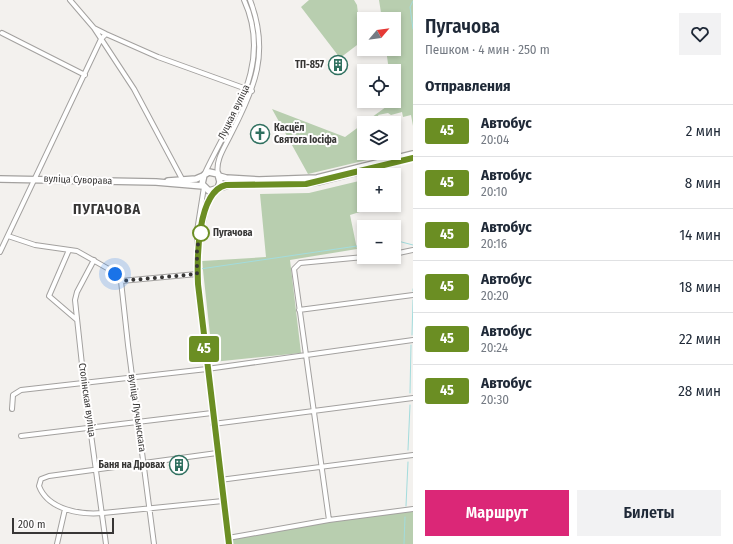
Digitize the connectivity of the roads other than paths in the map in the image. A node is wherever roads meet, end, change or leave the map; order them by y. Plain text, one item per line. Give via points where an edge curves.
1 (70, 0) edge
2 (244, 0) edge
3 (250, 0) edge
4 (94, 28) junction
5 (2, 33) dead end
6 (106, 34) junction
7 (101, 39) junction
8 (85, 75) junction
9 (249, 90) junction
10 (413, 154) edge
11 (413, 158) edge
12 (203, 175) junction
13 (218, 175) junction
14 (0, 179) edge
15 (36, 179) junction
16 (182, 180) junction
17 (156, 182) junction
18 (203, 187) junction
19 (217, 189) junction
20 (8, 236) junction
21 (197, 248) junction
22 (0, 250) edge
23 (69, 250) junction
24 (413, 250) edge
25 (401, 253) edge
26 (357, 258) edge
27 (94, 260) junction
28 (197, 274) junction
29 (121, 281) junction
30 (413, 295) edge
31 (300, 310) junction
32 (76, 320) junction
33 (413, 340) edge
34 (307, 355) junction
35 (206, 369) junction
36 (132, 378) junction
37 (84, 383) junction
38 (413, 398) edge
39 (12, 409) dead end
40 (314, 411) junction
41 (212, 413) junction
42 (139, 422) junction
43 (213, 424) junction
44 (90, 428) junction
45 (21, 436) dead end
46 (217, 453) junction
47 (413, 455) edge
48 (144, 463) junction
49 (322, 467) junction
50 (96, 469) junction
51 (220, 480) junction
52 (223, 501) junction
53 (65, 509) junction
54 (150, 509) junction
55 (413, 509) edge
56 (103, 513) junction
57 (329, 520) junction
58 (228, 538) junction
59 (57, 544) edge
60 (106, 544) edge
61 (154, 544) edge
62 (228, 544) edge

1 - 4 street
2 - 9 street, Луцкая вуліца via 254,42
3 - 9 street, Луцкая вуліца via 259,40 258,64
4 - 6 street
4 - 7 street
5 - 8 street
6 - 7 street
6 - 9 street via 158,57
7 - 8 street
7 - 16 street via 148,113
8 - 15 street
9 - 12 street, Луцкая вуліца
9 - 13 street, Луцкая вуліца via 219,159
10 - 13 main road via 317,178 259,180 226,178
11 - 19 main road via 317,182 234,184
12 - 13 main road via 209,172
12 - 16 main road, вуліца Суворава via 196,179
12 - 18 main road
13 - 19 main road via 220,182
14 - 15 main road, вуліца Суворава
15 - 17 main road, вуліца Суворава
15 - 20 street
16 - 17 main road, вуліца Суворава
17 - 18 main road, вуліца Суворава
18 - 19 main road via 209,191
18 - 21 street
19 - 21 street via 207,204
20 - 22 street
20 - 23 street via 35,245
21 - 28 street
23 - 27 street via 77,251
23 - 32 street via 49,296
24 - 25 street
26 - 31 street via 302,263 295,266
27 - 29 street
27 - 32 street, Столінская вуліца via 76,294
28 - 29 street
28 - 35 street
29 - 36 street, вуліца Лучынскага
30 - 31 street
31 - 34 street
32 - 37 street, Столінская вуліца
33 - 34 street
34 - 35 street
34 - 40 street
35 - 36 street
35 - 41 street
36 - 37 street
36 - 42 street, вуліца Лучынскага
37 - 39 street via 19,390 13,395
37 - 44 street, Столінская вуліца
38 - 40 street
40 - 43 street
40 - 49 street
41 - 42 street
41 - 43 street
42 - 44 street
42 - 48 street, вуліца Лучынскага
43 - 46 street
44 - 45 street
44 - 50 street, Столінская вуліца
46 - 48 street
46 - 51 street
47 - 49 street
48 - 50 street
48 - 54 street, вуліца Лучынскага
49 - 51 street
49 - 57 street
50 - 53 street via 46,476 40,480 41,491
50 - 56 street, Столінская вуліца
51 - 52 street
52 - 54 street
52 - 58 street
53 - 56 street via 83,514
53 - 59 street
54 - 56 street
54 - 61 street, вуліца Лучынскага
55 - 57 street
56 - 60 street, Столінская вуліца
57 - 58 street
58 - 62 street

